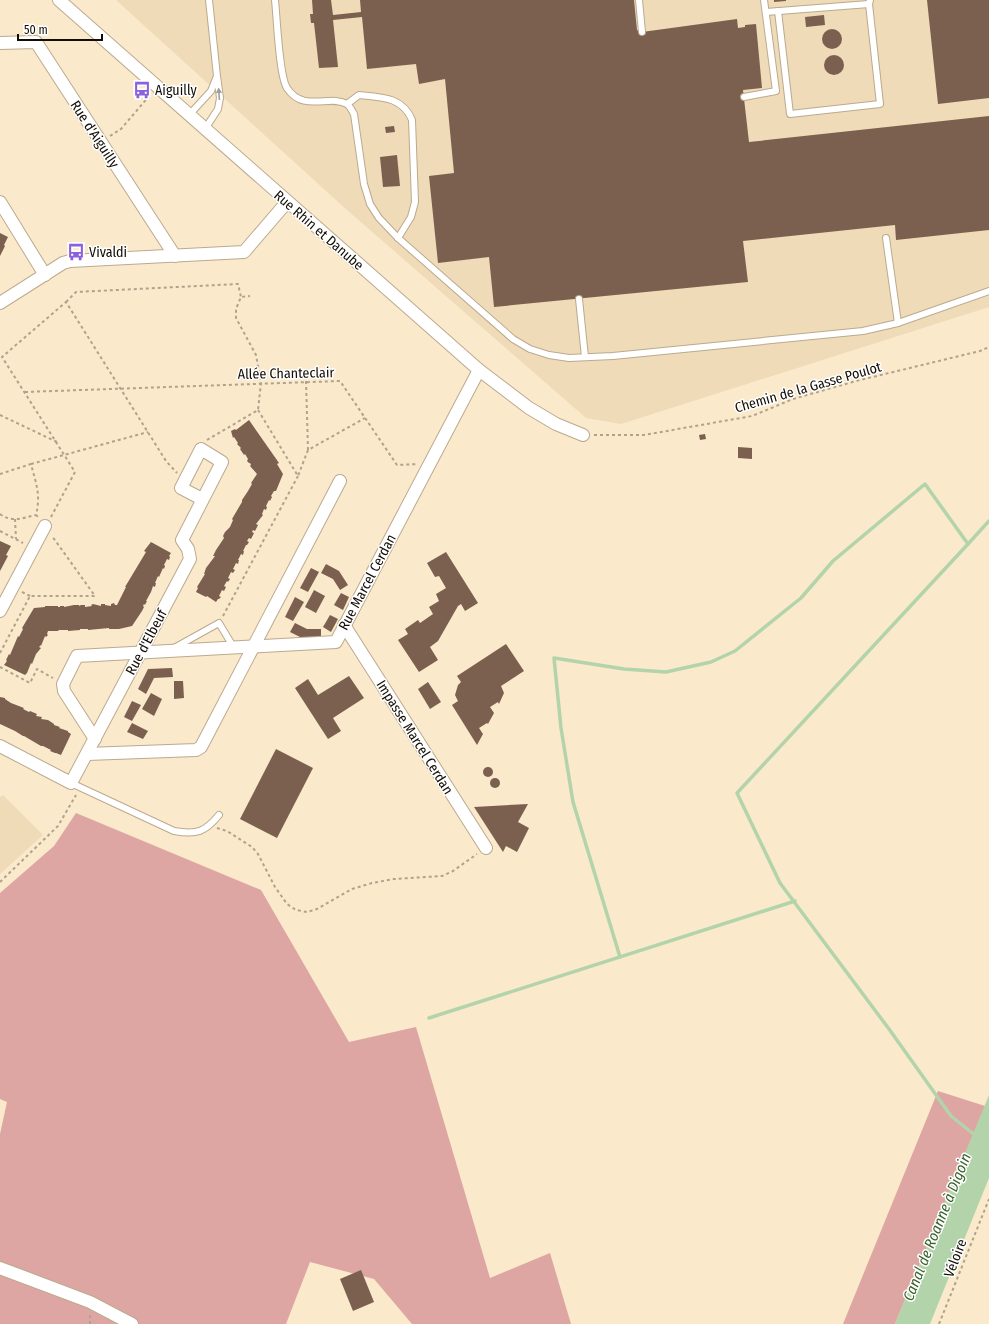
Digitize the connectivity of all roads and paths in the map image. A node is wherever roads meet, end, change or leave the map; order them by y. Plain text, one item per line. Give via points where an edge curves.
1 (54, 0) edge
2 (209, 0) edge
3 (275, 0) edge
4 (639, 0) edge
5 (764, 0) edge
6 (63, 2) edge
7 (869, 2) edge
8 (778, 11) junction
9 (766, 12) junction
10 (642, 32) dead end
11 (0, 43) edge
12 (217, 76) junction
13 (157, 87) junction
14 (744, 97) dead end
15 (347, 104) junction
16 (189, 115) junction
17 (205, 129) junction
18 (101, 142) junction
19 (0, 202) edge
20 (287, 202) junction
21 (398, 238) junction
22 (886, 238) dead end
23 (174, 256) junction
24 (45, 275) junction
25 (989, 291) edge
26 (250, 296) dead end
27 (241, 297) junction
28 (579, 299) dead end
29 (66, 302) junction
30 (0, 303) edge
31 (898, 323) junction
32 (989, 347) edge
33 (585, 357) junction
34 (479, 370) junction
35 (306, 381) junction
36 (261, 383) junction
37 (120, 388) junction
38 (25, 392) junction
39 (258, 410) junction
40 (0, 415) edge
41 (365, 418) junction
42 (148, 432) junction
43 (583, 435) joint
44 (57, 442) junction
45 (201, 449) junction
46 (308, 450) junction
47 (64, 455) junction
48 (431, 463) junction
49 (31, 464) junction
50 (0, 474) edge
51 (298, 476) junction
52 (186, 479) junction
53 (340, 481) dead end
54 (202, 499) junction
55 (38, 505) dead end
56 (36, 514) dead end
57 (0, 515) edge
58 (15, 519) junction
59 (45, 526) junction
60 (0, 531) edge
61 (16, 539) junction
62 (33, 548) junction
63 (0, 611) edge
64 (219, 623) junction
65 (344, 625) junction
66 (253, 647) junction
67 (234, 648) junction
68 (168, 652) junction
69 (0, 653) edge
70 (140, 653) junction
71 (0, 667) edge
72 (63, 684) junction
73 (95, 739) junction
74 (0, 746) edge
75 (88, 754) junction
76 (76, 786) junction
77 (220, 814) dead end
78 (210, 826) junction
79 (486, 848) joint
80 (0, 882) edge
81 (989, 1199) edge
82 (0, 1268) edge
83 (132, 1324) edge
84 (940, 1324) edge

1 - 6 street, Rue Rhin et Danube
2 - 12 lane
3 - 15 lane via 282,74 287,88 296,97 308,102 338,101
4 - 10 lane
5 - 9 lane
6 - 13 street, Rue Rhin et Danube
7 - 8 lane
7 - 8 lane via 880,104 790,114
8 - 9 lane
9 - 14 lane via 776,91
11 - 18 street, Rue d'Aiguilly via 36,42
12 - 16 lane via 211,91
17 -> 12 lane via 218,109 220,98
13 - 16 street, Rue Rhin et Danube
13 - 18 path via 120,129
15 - 21 lane via 354,114 364,184 370,204
15 - 21 lane via 359,95 382,97 400,103 412,120 415,202 411,217
16 - 17 street, Rue Rhin et Danube
17 - 20 street, Rue Rhin et Danube
18 - 23 street, Rue d'Aiguilly
19 - 24 street
20 - 23 street via 244,252
20 - 34 street, Rue Rhin et Danube
21 - 33 lane via 513,339 530,349 549,355
22 - 31 lane
23 - 24 street via 70,261
24 - 30 street
25 - 31 lane
26 - 27 path
27 - 29 path via 238,284 76,292
27 - 36 path via 236,309 236,318 256,355
28 - 33 lane
29 - 37 path
29 - 38 path via 2,357
31 - 33 lane via 863,331
32 - 43 path, Chemin de la Gasse Poulot via 793,399 752,416 644,434
34 - 43 street, Rue Rhin et Danube via 529,408 556,424
34 - 48 street, Rue Marcel Cerdan
35 - 36 path, Allée Chanteclair
35 - 41 path, Allée Chanteclair via 340,381
35 - 46 path
36 - 37 path, Allée Chanteclair
36 - 39 path
37 - 38 path, Allée Chanteclair
37 - 42 path
38 - 44 path
39 - 45 path via 205,442
39 - 51 path
40 - 44 path
41 - 46 path
41 - 48 path, Allée Chanteclair via 397,465
42 - 47 path
42 - 52 path via 166,461
44 - 47 path
45 - 52 street
45 - 54 street via 222,462
46 - 51 path
47 - 49 path
47 - 59 path via 75,472
48 - 65 street, Rue Marcel Cerdan
49 - 50 path
49 - 55 path via 39,495
51 - 64 path
52 - 54 street via 181,488
53 - 66 street
54 - 70 street, Rue d'Elbeuf via 182,540 190,559
56 - 58 path
57 - 58 path via 7,520
58 - 61 path
59 - 62 street
59 - 69 path via 95,596 30,596
60 - 61 path
61 - 62 path
62 - 63 street
64 - 67 lane
64 - 68 lane
65 - 66 street, Rue Marcel Cerdan via 336,642
65 - 79 street, Impasse Marcel Cerdan
66 - 67 street, Rue Marcel Cerdan
66 - 75 street via 201,747 196,750
67 - 68 street, Rue Marcel Cerdan
68 - 70 street, Rue Marcel Cerdan
70 - 72 street, Rue Marcel Cerdan via 78,656
70 - 73 street, Rue d'Elbeuf
71 - 72 path via 30,684 37,669
72 - 73 street via 64,691
73 - 75 street, Rue d'Elbeuf
74 - 76 street
75 - 76 street, Rue d'Elbeuf
76 - 78 lane via 174,831 189,834
76 - 80 path via 58,826
77 - 78 lane
78 - 79 path via 227,832 252,847 287,904 296,910 307,912 352,889 372,883 442,876
81 - 84 path, Véloire
82 - 83 street via 90,1302

